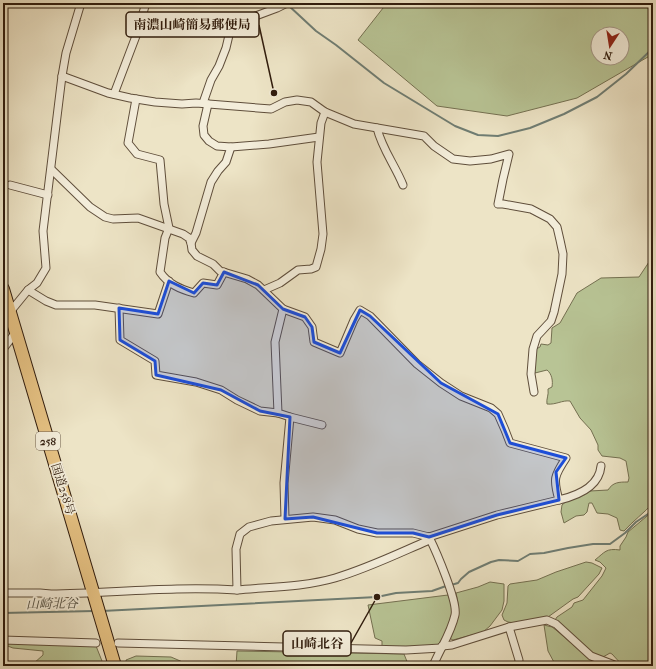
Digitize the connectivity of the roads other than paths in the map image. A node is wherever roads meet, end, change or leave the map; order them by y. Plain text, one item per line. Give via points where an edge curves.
1 (81, 3) edge
2 (146, 3) edge
3 (287, 3) edge
4 (62, 76) junction
5 (114, 94) junction
6 (136, 99) junction
7 (206, 104) junction
8 (325, 112) junction
9 (378, 128) junction
10 (319, 137) junction
11 (231, 147) junction
12 (52, 170) junction
13 (10, 185) tunnel mouth
14 (403, 185) dead end
15 (48, 195) junction
16 (168, 228) junction
17 (191, 243) junction
18 (224, 272) junction
19 (169, 282) junction
20 (3, 289) edge
21 (28, 290) junction
22 (264, 290) junction
23 (119, 308) junction
24 (283, 309) junction
25 (10, 312) junction
26 (16, 332) junction
27 (3, 349) edge
28 (534, 392) dead end
29 (278, 414) junction
30 (290, 417) junction
31 (322, 425) dead end
32 (601, 466) dead end
33 (559, 500) junction
34 (285, 520) junction
35 (429, 537) junction
36 (237, 590) junction
37 (3, 593) edge
38 (94, 595) junction
39 (509, 627) junction
40 (3, 640) edge
41 (96, 643) dead end
42 (118, 643) dead end
43 (441, 647) junction
44 (115, 666) edge
45 (433, 666) edge
46 (518, 666) edge
47 (617, 666) edge

1 - 4 street
2 - 5 street
3 - 7 street via 232,26 226,48 211,80
4 - 5 street
4 - 12 street
5 - 6 street
6 - 7 street
6 - 16 street via 128,143 136,154 160,160
7 - 8 street via 271,109 285,102 297,100 311,102
7 - 11 street via 204,135 217,146
8 - 9 street via 354,124
8 - 10 street via 320,122
9 - 14 street via 381,142
9 - 28 street via 424,136 453,159 470,161 509,154 498,204 531,209 550,219 557,227 563,254 562,274 551,321 538,336 533,349 531,374
10 - 11 street
10 - 22 street via 317,162 324,234 316,267 298,270 280,283
11 - 17 street via 226,162 211,182
12 - 15 street
12 - 16 street via 90,207 105,217 138,218
13 - 15 street
15 - 21 street via 43,231 46,268 37,283
16 - 17 street via 183,234
16 - 19 street via 160,272
17 - 18 street via 192,250 197,256
18 - 19 street via 217,284 203,283 194,293 178,289
18 - 22 street via 248,279
19 - 23 street via 158,314
20 - 25 highway, 国道258号 / 258
21 - 23 street via 56,305
21 - 25 street
22 - 24 street
23 - 29 street via 120,340 154,362 156,375 196,382 221,390 260,411
24 - 29 street via 275,342
24 - 33 street via 305,317 312,327 314,342 340,354 360,310 370,316 411,359 441,383 498,414 510,443 566,458 556,472 555,482
25 - 26 highway, 国道258号 / 258
26 - 27 street
26 - 38 highway, 国道258号 / 258
29 - 30 street
30 - 31 street
30 - 34 street via 284,483
32 - 33 street via 599,474 588,489
33 - 35 street via 497,515
34 - 35 street via 313,517 335,520 377,533 413,533
34 - 36 street via 249,527 240,534 236,549
35 - 36 street via 426,541 390,557 334,578 304,584
35 - 43 street via 443,567 456,614
36 - 38 street
37 - 38 street
38 - 44 highway, 国道258号 / 258
39 - 43 street
39 - 46 street via 519,660
39 - 47 street via 547,620 556,624 591,656
40 - 41 street
42 - 43 street via 406,650
43 - 45 street

